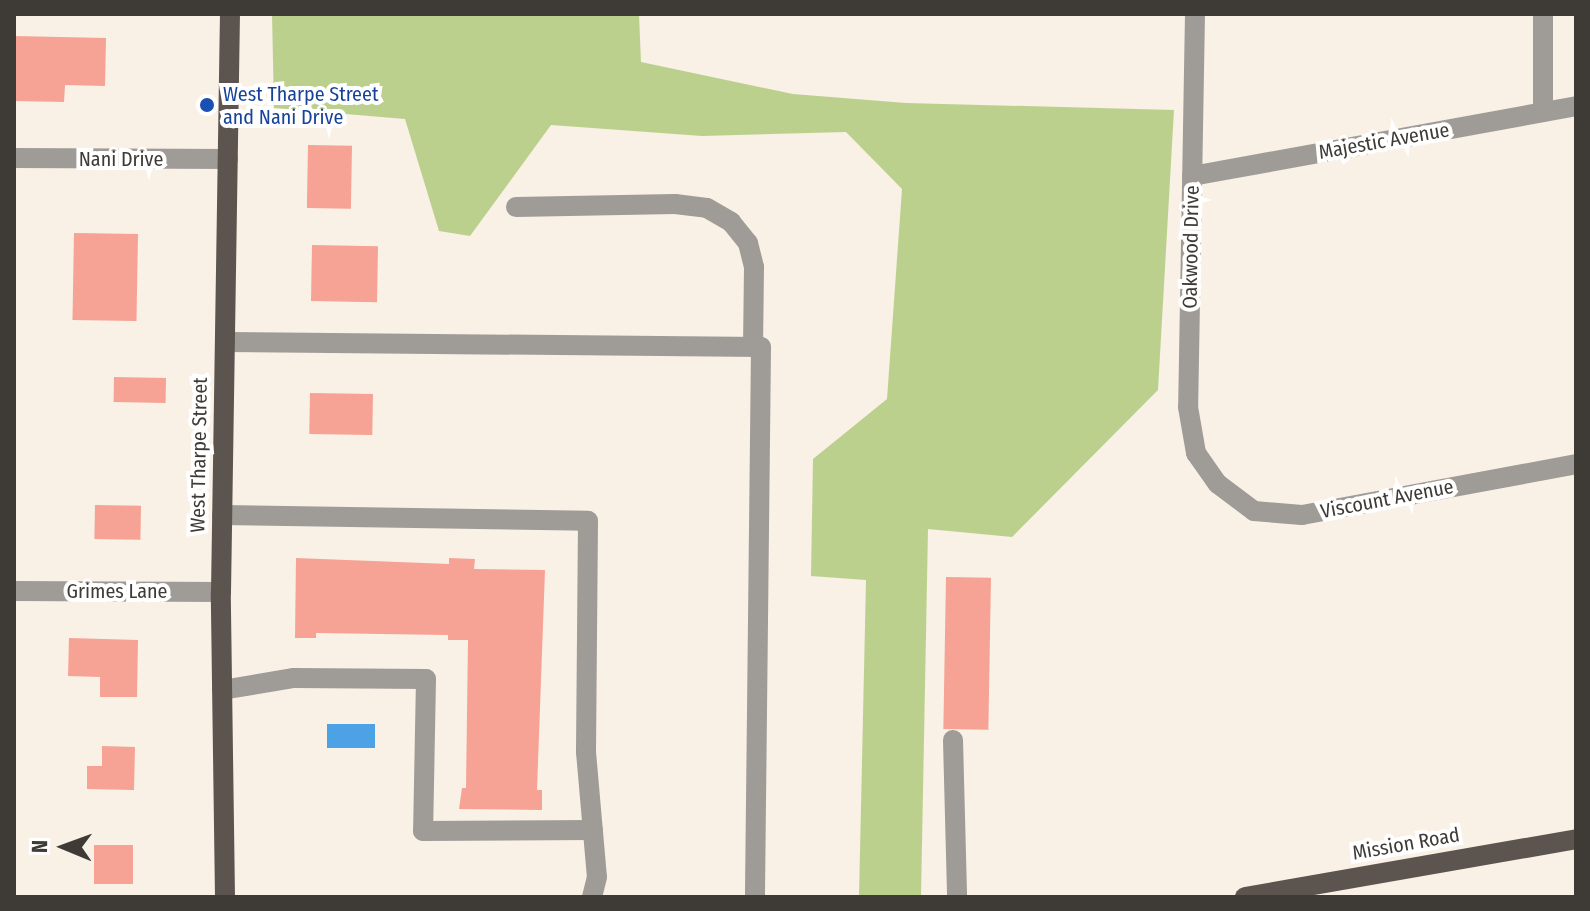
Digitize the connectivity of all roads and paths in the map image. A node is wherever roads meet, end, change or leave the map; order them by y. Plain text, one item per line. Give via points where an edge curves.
1 (230, 14) edge
2 (1195, 14) edge
3 (1543, 14) edge
4 (1576, 106) edge
5 (1543, 112) junction
6 (14, 158) edge
7 (228, 159) junction
8 (1192, 176) junction
9 (516, 207) dead end
10 (225, 342) junction
11 (753, 347) junction
12 (1576, 464) edge
13 (1211, 474) joint
14 (222, 515) junction
15 (14, 591) edge
16 (221, 592) junction
17 (222, 690) junction
18 (953, 740) dead end
19 (593, 830) junction
20 (1576, 839) edge
21 (225, 897) edge
22 (592, 897) edge
23 (755, 897) edge
24 (957, 897) edge
25 (1245, 897) edge

1 - 7 main road, West Tharpe Street
2 - 8 street, Oakwood Drive
3 - 5 street
4 - 5 street, Majestic Avenue
5 - 8 street, Majestic Avenue
6 - 7 street, Nani Drive
7 - 10 main road, West Tharpe Street
8 - 13 street, Oakwood Drive via 1188,407 1196,453
9 - 11 street via 675,204 707,208 731,222 748,243 754,267
10 - 11 street
10 - 14 main road, West Tharpe Street
11 - 23 street via 761,347
12 - 13 street, Viscount Avenue via 1275,516 1237,501
14 - 16 main road, West Tharpe Street
14 - 19 street via 588,521 586,752
15 - 16 street, Grimes Lane
16 - 17 main road, West Tharpe Street
17 - 19 street via 294,678 426,679 423,831
17 - 21 main road, West Tharpe Street
18 - 24 street
19 - 22 street via 597,877
20 - 25 main road, Mission Road

